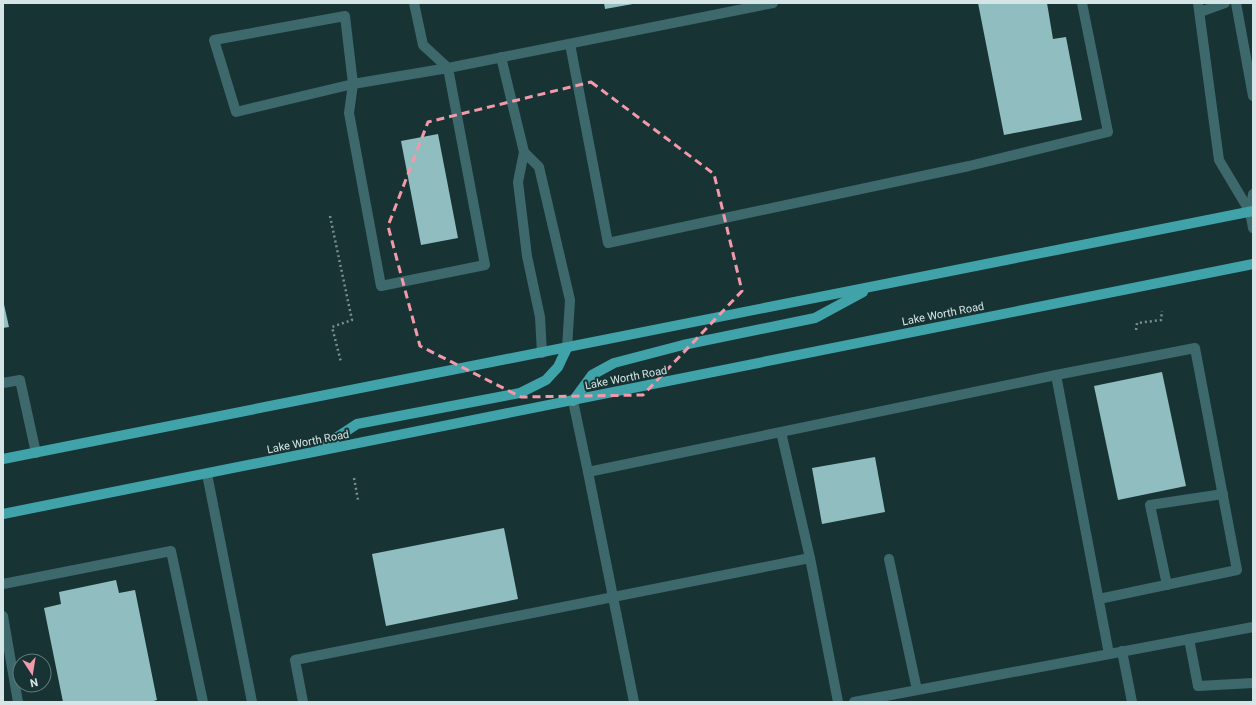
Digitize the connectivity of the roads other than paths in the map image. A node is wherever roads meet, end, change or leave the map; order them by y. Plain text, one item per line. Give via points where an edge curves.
1 (414, 3) edge
2 (773, 3) edge
3 (1082, 3) edge
4 (1225, 3) edge
5 (1236, 3) edge
6 (1199, 8) edge
7 (570, 44) junction
8 (501, 57) junction
9 (448, 68) junction
10 (353, 84) junction
11 (1253, 96) edge
12 (524, 152) junction
13 (1253, 194) edge
14 (1251, 212) edge
15 (1253, 228) edge
16 (1253, 264) edge
17 (872, 287) junction
18 (568, 348) junction
19 (542, 353) junction
20 (1056, 375) junction
21 (3, 383) edge
22 (572, 401) junction
23 (781, 432) junction
24 (36, 453) junction
25 (314, 453) junction
26 (3, 459) edge
27 (588, 472) junction
28 (207, 474) junction
29 (1223, 494) junction
30 (3, 514) edge
31 (810, 558) junction
32 (889, 559) dead end
33 (3, 584) edge
34 (1167, 585) junction
35 (613, 596) junction
36 (1099, 598) junction
37 (3, 616) edge
38 (1253, 627) edge
39 (1188, 639) junction
40 (1122, 652) junction
41 (1109, 654) junction
42 (1253, 682) edge
43 (916, 690) junction
44 (18, 702) edge
45 (203, 702) edge
46 (252, 702) edge
47 (303, 702) edge
48 (634, 702) edge
49 (838, 702) edge
50 (854, 702) edge
51 (1132, 702) edge

1 - 9 street via 423,45
2 - 7 street
3 - 7 street via 1108,132 969,166 608,243
4 - 6 street
5 - 11 street
6 - 14 street via 1219,160
7 - 8 street
8 - 9 street
8 - 12 street
9 - 10 street
9 - 10 street via 485,266 381,286 349,113
10 - 10 street via 236,112 214,40 345,16
12 - 18 street via 539,167 570,300
12 - 19 street via 518,182 527,256 540,317
13 - 14 street
14 - 15 street
14 - 17 main road
16 - 22 main road, Lake Worth Road
17 - 18 main road
17 - 22 main road via 815,318 614,363 592,375
18 - 19 main road
18 - 25 main road via 558,368 546,380 520,392 357,424
19 - 24 main road
20 - 23 street
20 - 29 street via 1195,348
20 - 36 street
21 - 24 street via 20,380
22 - 25 main road, Lake Worth Road
22 - 27 street
23 - 27 street
23 - 31 street
24 - 26 main road
25 - 28 main road, Lake Worth Road
27 - 35 street
28 - 30 main road, Lake Worth Road
28 - 46 street
29 - 34 street via 1238,570
29 - 34 street via 1150,505
31 - 35 street
31 - 49 street
32 - 43 street
33 - 45 street via 171,551
34 - 36 street
35 - 47 street via 295,660
35 - 48 street
36 - 41 street
37 - 44 street
38 - 39 street
39 - 40 street
39 - 42 street via 1198,686
40 - 41 street
40 - 51 street
41 - 43 street
43 - 50 street

